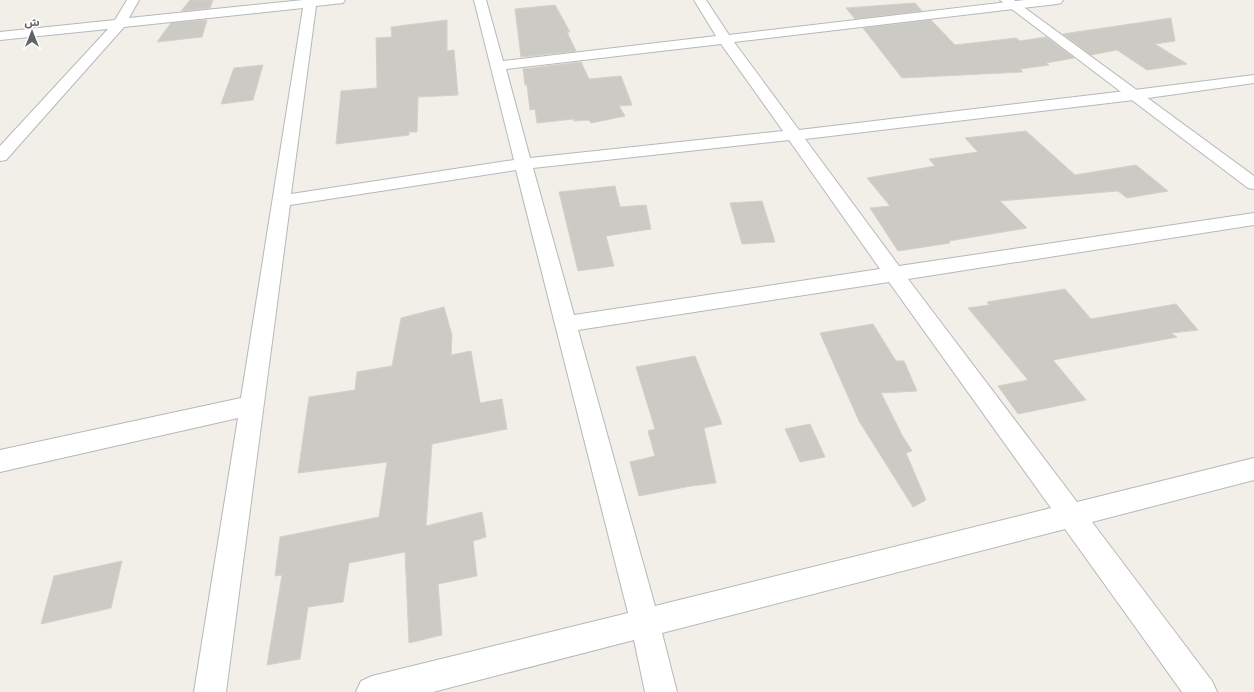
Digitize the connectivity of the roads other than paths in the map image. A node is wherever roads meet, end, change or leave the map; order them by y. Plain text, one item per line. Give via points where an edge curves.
1 (132, 0) edge
2 (340, 0) edge
3 (480, 0) edge
4 (700, 0) edge
5 (1057, 0) edge
6 (1010, 2) edge
7 (310, 3) junction
8 (120, 23) junction
9 (0, 36) edge
10 (725, 39) junction
11 (497, 66) junction
12 (1254, 79) edge
13 (1134, 95) junction
14 (794, 135) junction
15 (0, 156) edge
16 (524, 164) junction
17 (1254, 184) edge
18 (281, 201) junction
19 (1254, 219) edge
20 (894, 274) junction
21 (566, 324) junction
22 (252, 405) junction
23 (0, 461) edge
24 (1254, 469) edge
25 (1071, 515) junction
26 (645, 623) junction
27 (210, 692) edge
28 (372, 692) edge
29 (661, 692) edge
30 (1201, 692) edge

1 - 8 street
2 - 7 street
3 - 11 street
4 - 10 street
5 - 6 street
6 - 10 street
6 - 13 street
7 - 8 street
7 - 18 street
8 - 9 street
8 - 15 street
10 - 11 street
10 - 14 street
11 - 16 street
12 - 13 street
13 - 14 street
13 - 17 street
14 - 16 street
14 - 20 street
16 - 18 street
16 - 21 street
18 - 22 street
19 - 20 street
20 - 21 street
20 - 25 street
21 - 26 street
22 - 23 street
22 - 27 street
24 - 25 street
25 - 26 street
25 - 30 street
26 - 28 street
26 - 29 street

